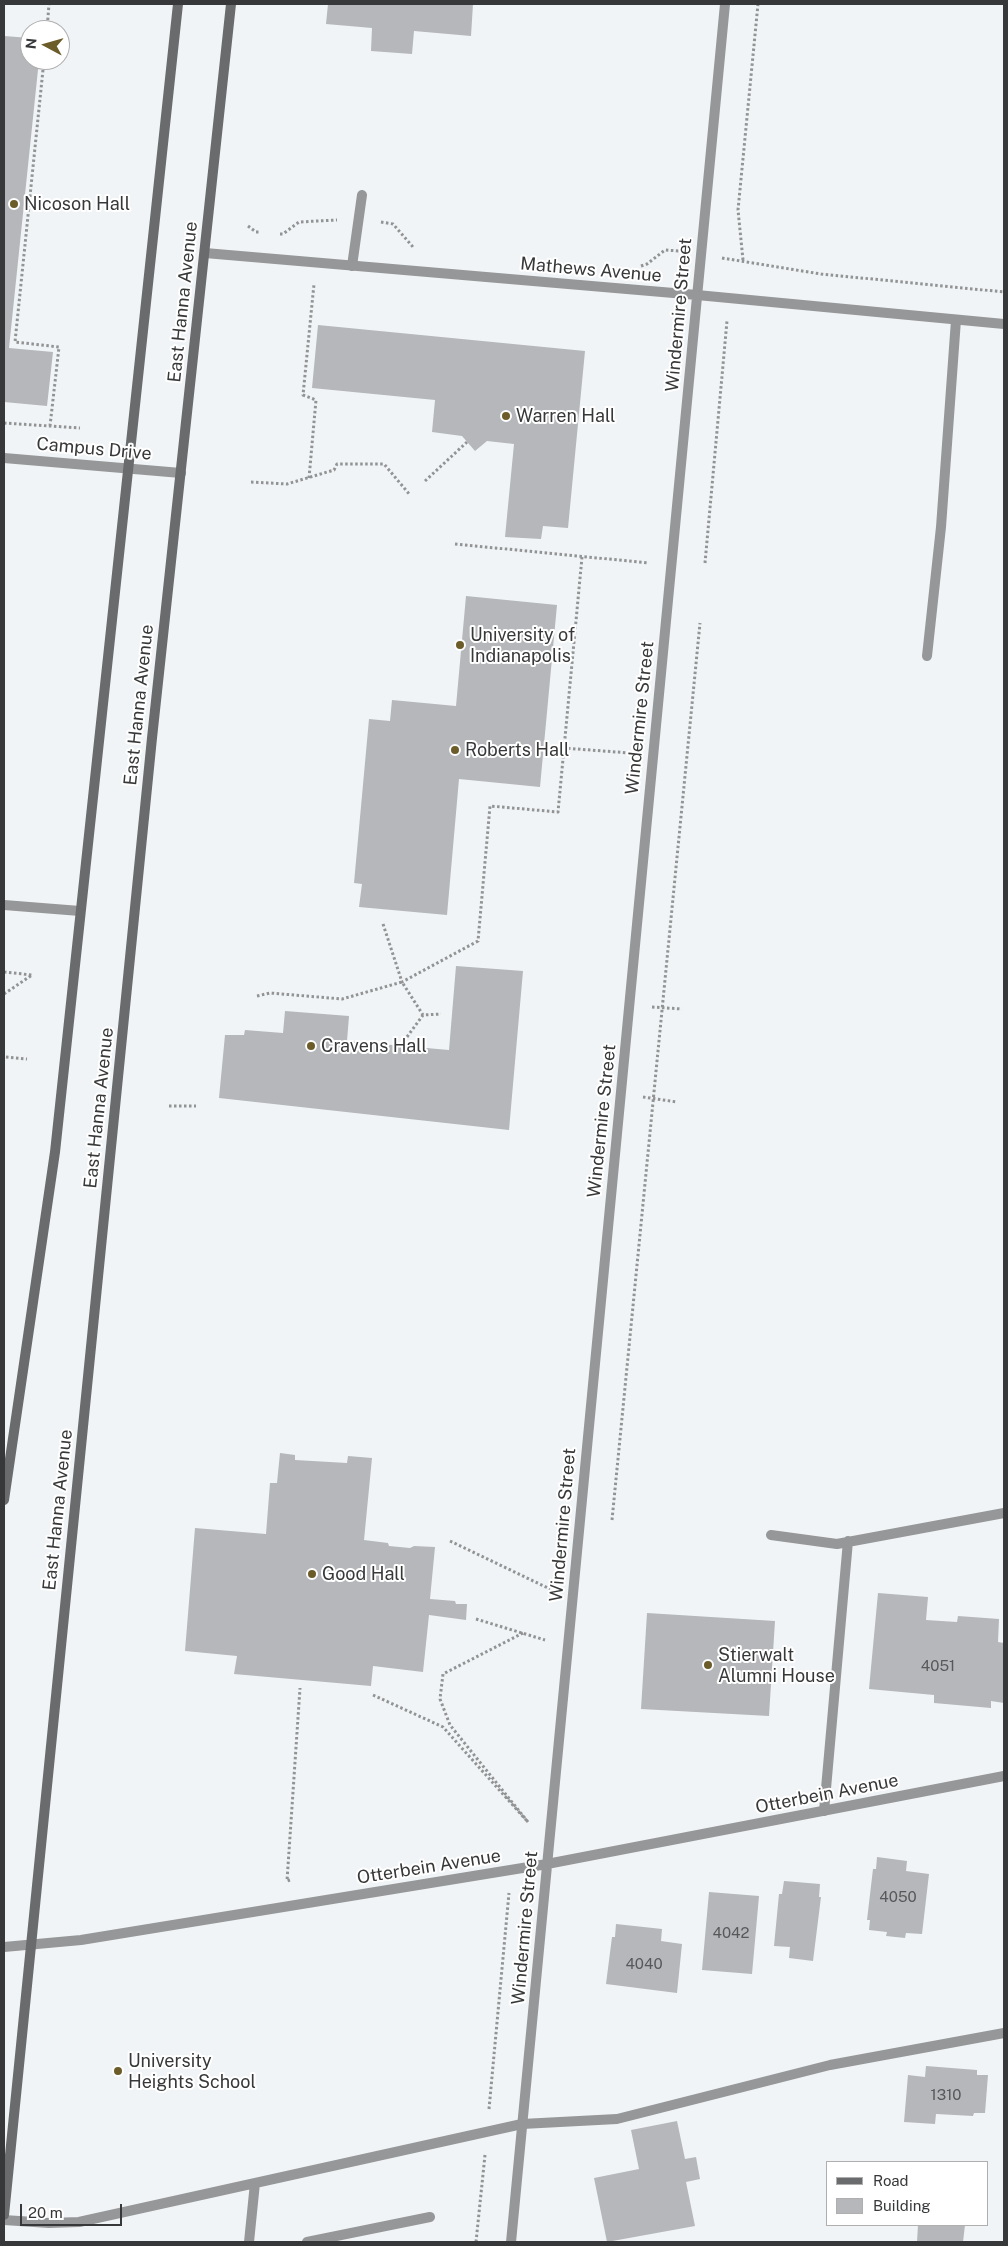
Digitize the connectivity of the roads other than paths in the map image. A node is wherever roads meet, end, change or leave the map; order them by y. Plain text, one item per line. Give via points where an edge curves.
1 (178, 4) edge
2 (232, 4) edge
3 (725, 4) edge
4 (362, 195) dead end
5 (205, 253) junction
6 (352, 266) junction
7 (697, 295) junction
8 (956, 320) junction
9 (1004, 324) edge
10 (4, 458) edge
11 (128, 468) junction
12 (181, 472) junction
13 (927, 656) dead end
14 (4, 905) edge
15 (80, 912) junction
16 (4, 1500) edge
17 (1004, 1513) edge
18 (771, 1534) dead end
19 (848, 1541) junction
20 (1004, 1776) edge
21 (824, 1811) junction
22 (547, 1864) junction
23 (31, 1944) junction
24 (4, 1947) edge
25 (1004, 2033) edge
26 (522, 2124) junction
27 (255, 2183) junction
28 (4, 2215) edge
29 (430, 2217) dead end
30 (4, 2220) edge
31 (249, 2242) edge
32 (307, 2242) edge
33 (511, 2242) edge

1 - 11 main road, East Hanna Avenue
2 - 5 main road, East Hanna Avenue
3 - 7 street, Windermire Street
4 - 6 street
5 - 6 street, Mathews Avenue
5 - 12 main road, East Hanna Avenue
6 - 7 street, Mathews Avenue
7 - 8 street, Mathews Avenue
7 - 22 street, Windermire Street
8 - 9 street, Mathews Avenue
8 - 13 street via 941,527
10 - 11 street, Campus Drive
11 - 12 street, Campus Drive
11 - 15 main road, East Hanna Avenue
12 - 23 main road, East Hanna Avenue
14 - 15 street
15 - 16 main road, East Hanna Avenue via 55,1152
17 - 19 street
18 - 19 street via 837,1544
19 - 21 street
20 - 21 street, Otterbein Avenue
21 - 22 street, Otterbein Avenue
22 - 23 street, Otterbein Avenue via 81,1940
22 - 26 street, Windermire Street
23 - 24 street, Otterbein Avenue
23 - 28 main road, East Hanna Avenue
25 - 26 street via 830,2065 617,2119
26 - 27 street
26 - 33 street, Windermire Street
27 - 30 street via 79,2222
27 - 31 street
29 - 32 street

